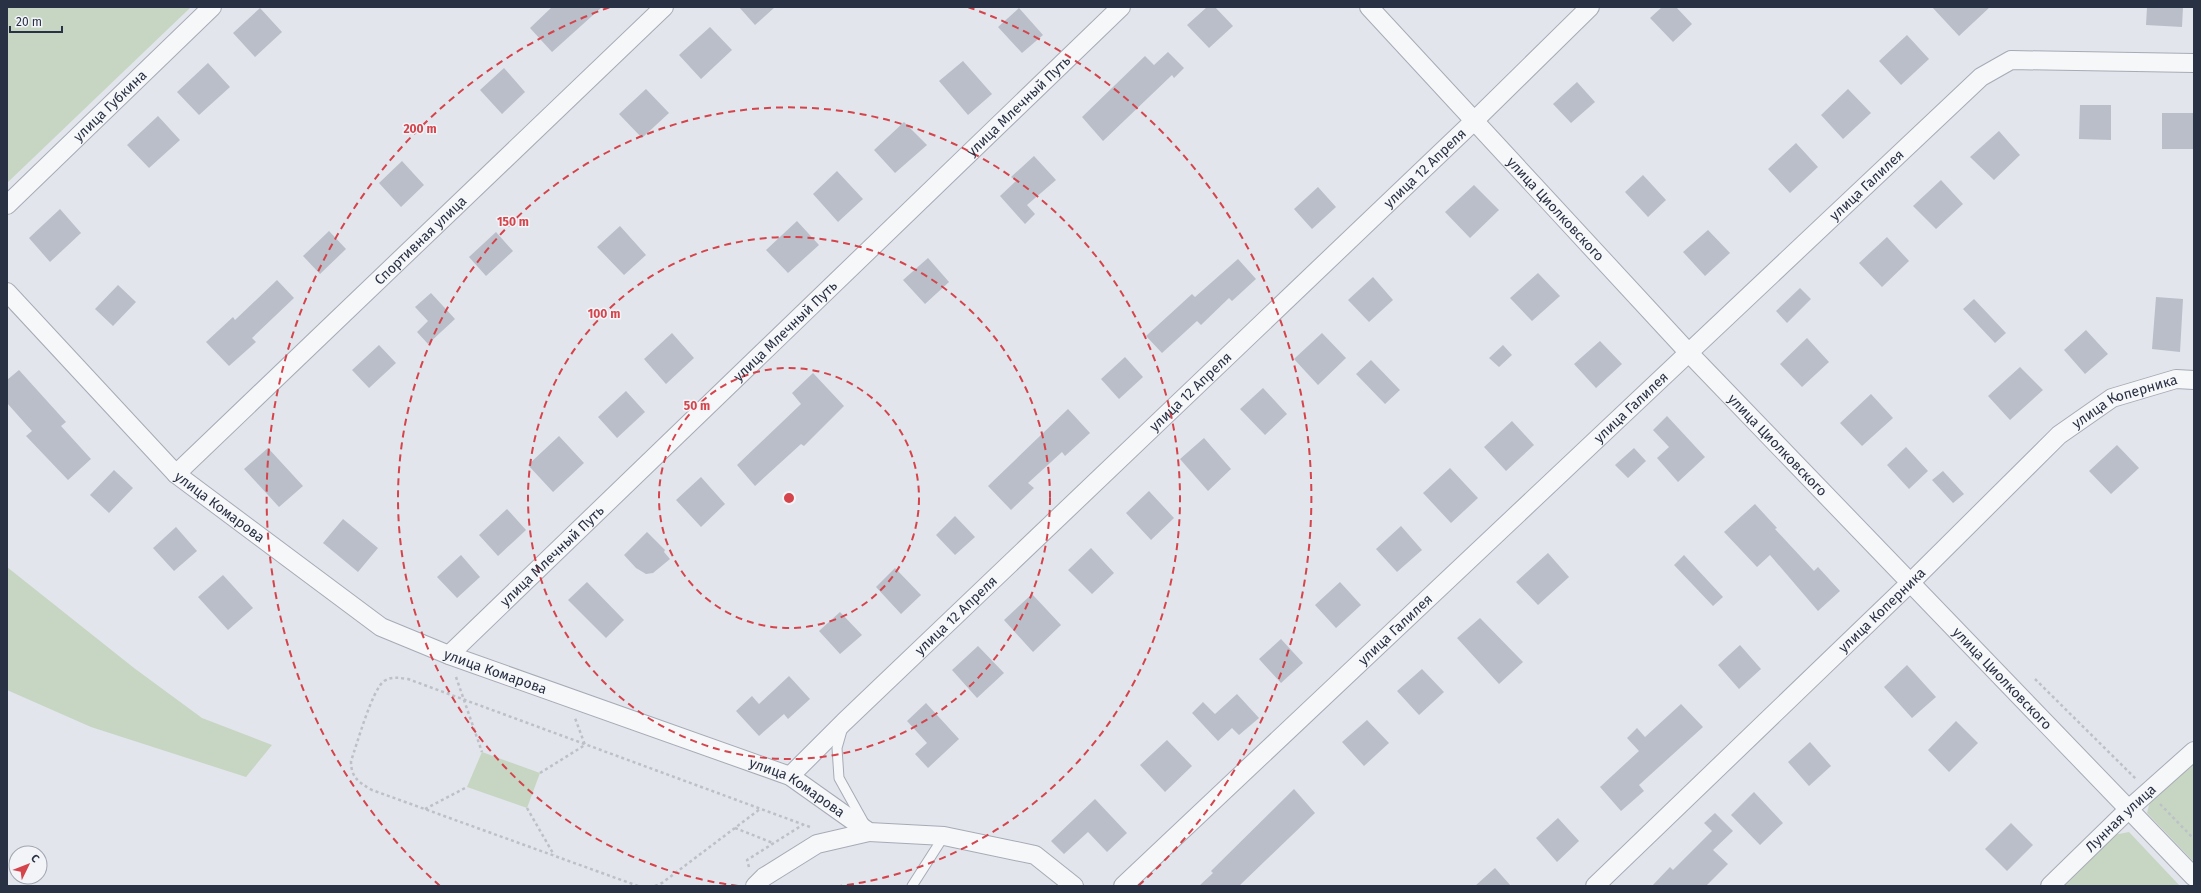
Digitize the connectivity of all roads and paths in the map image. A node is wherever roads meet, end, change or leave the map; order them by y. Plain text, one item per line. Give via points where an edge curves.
1 (212, 7) edge
2 (664, 7) edge
3 (1121, 7) edge
4 (1369, 7) edge
5 (1590, 7) edge
6 (2194, 63) edge
7 (1474, 121) junction
8 (7, 205) edge
9 (7, 292) edge
10 (1688, 352) junction
11 (2194, 380) edge
12 (176, 474) junction
13 (1910, 583) junction
14 (449, 655) junction
15 (2035, 679) dead end
16 (566, 697) junction
17 (465, 702) junction
18 (844, 722) junction
19 (585, 745) junction
20 (482, 752) dead end
21 (2194, 752) edge
22 (540, 773) dead end
23 (790, 776) junction
24 (467, 787) dead end
25 (2148, 792) junction
26 (527, 808) dead end
27 (760, 808) junction
28 (2130, 808) junction
29 (425, 809) junction
30 (804, 824) junction
31 (735, 828) junction
32 (869, 832) junction
33 (944, 836) junction
34 (2194, 839) edge
35 (834, 840) junction
36 (774, 843) junction
37 (554, 856) junction
38 (2194, 877) edge
39 (753, 879) edge
40 (638, 886) edge
41 (655, 886) edge
42 (912, 886) edge
43 (1074, 886) edge
44 (1123, 886) edge
45 (1595, 886) edge
46 (2050, 886) edge

1 - 8 street, улица Губкина
2 - 12 street, Спортивная улица
3 - 14 street, улица Млечный Путь
4 - 7 street, улица Циолковского
5 - 7 street, улица 12 Апреля
6 - 10 street, улица Галилея via 2011,60 1981,77
7 - 10 street, улица Циолковского
7 - 18 street, улица 12 Апреля
9 - 12 street, улица Комарова
10 - 13 street, улица Циолковского
10 - 44 street, улица Галилея
11 - 13 street, улица Коперника via 2176,379 2112,398 2058,435
12 - 14 street, улица Комарова via 381,627
13 - 28 street, улица Циолковского
13 - 45 street, улица Коперника
14 - 16 street, улица Комарова
14 - 17 path
15 - 25 path
16 - 19 path
16 - 23 street, улица Комарова
17 - 19 path
17 - 20 path
17 - 29 path via 408,679 394,677 384,682 375,695 350,761 351,773 358,782 372,790
18 - 23 street, улица 12 Апреля
18 - 32 lane via 837,748 839,778
19 - 22 path
19 - 27 path
21 - 25 street, Лунная улица
23 - 32 street, улица Комарова
24 - 29 path
25 - 28 street, Лунная улица
25 - 34 path
26 - 37 path
27 - 30 path
27 - 31 path
28 - 38 street, улица Циолковского
28 - 46 street, Лунная улица
29 - 37 path
30 - 35 path
30 - 36 path
31 - 36 path
31 - 41 path
32 - 33 street
32 - 35 street
33 - 42 lane
33 - 43 street via 1034,855
35 - 39 street via 817,844 764,877
36 - 39 path via 747,860
37 - 40 path

